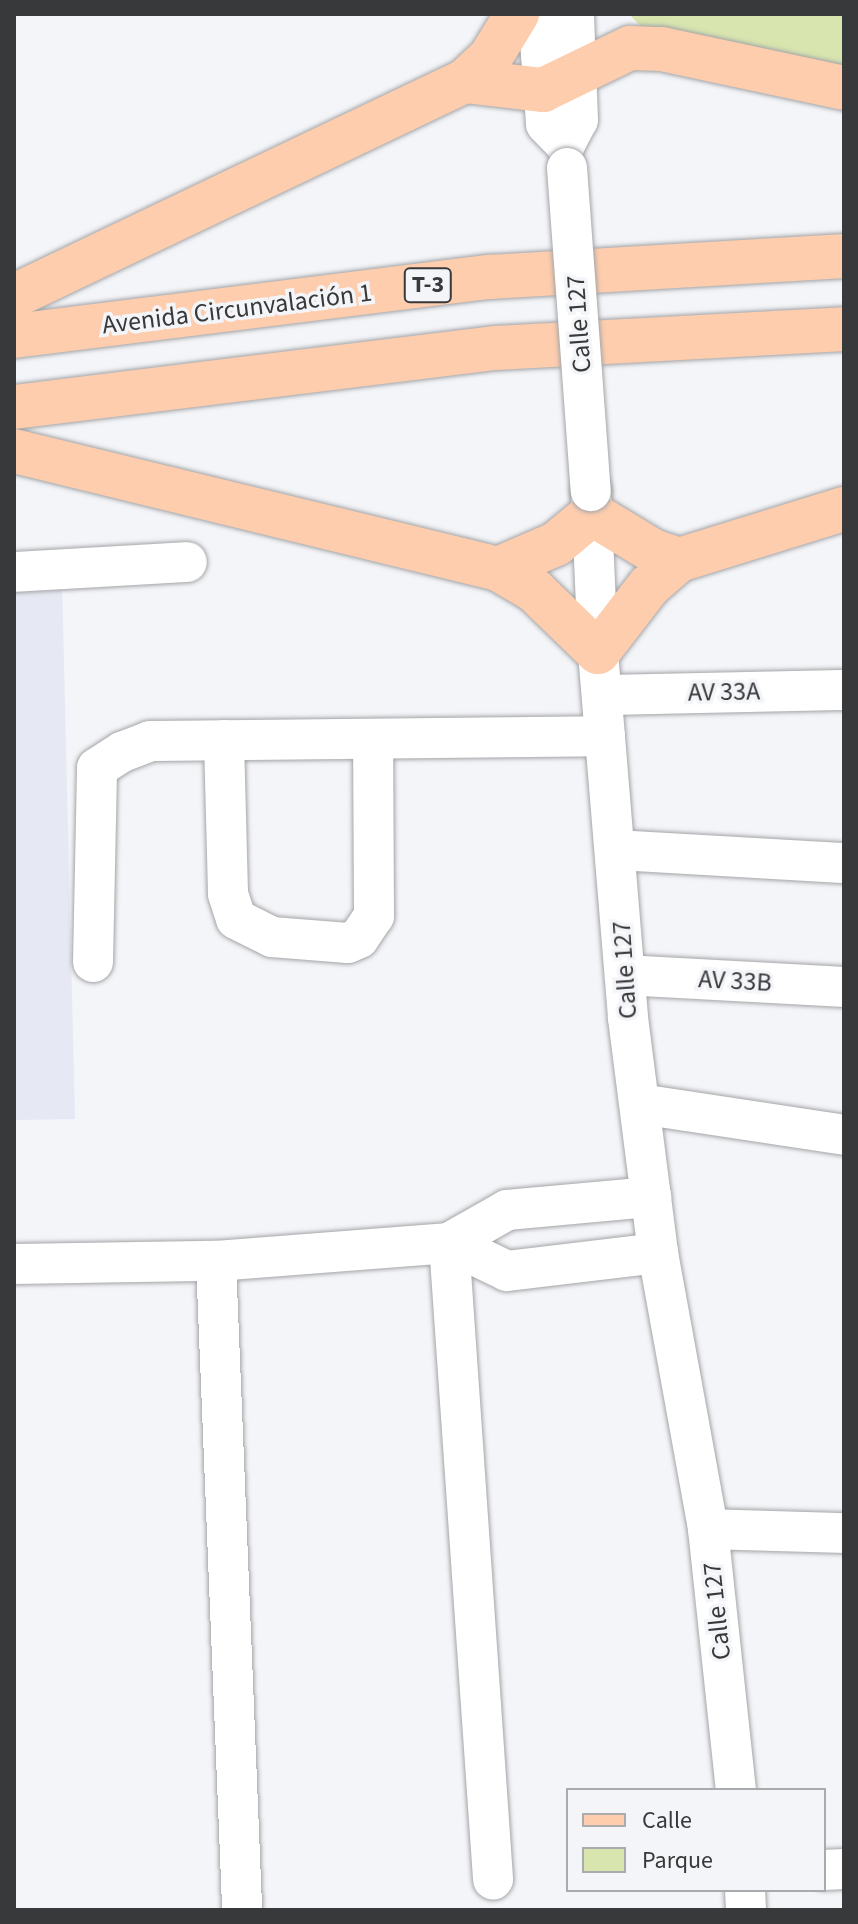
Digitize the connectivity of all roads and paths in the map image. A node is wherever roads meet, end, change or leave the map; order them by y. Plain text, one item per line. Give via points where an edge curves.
1 (517, 14) edge
2 (538, 14) edge
3 (574, 14) edge
4 (629, 14) edge
5 (662, 49) junction
6 (465, 81) junction
7 (559, 85) junction
8 (844, 88) edge
9 (844, 256) edge
10 (14, 296) edge
11 (844, 329) edge
12 (14, 336) edge
13 (14, 407) edge
14 (14, 451) edge
15 (592, 503) junction
16 (844, 509) edge
17 (679, 560) junction
18 (187, 562) dead end
19 (498, 569) junction
20 (14, 572) edge
21 (598, 652) junction
22 (844, 690) edge
23 (604, 695) junction
24 (605, 736) junction
25 (224, 740) junction
26 (373, 740) junction
27 (617, 850) junction
28 (844, 863) edge
29 (93, 962) dead end
30 (625, 975) junction
31 (844, 987) edge
32 (640, 1104) junction
33 (844, 1135) edge
34 (651, 1197) junction
35 (449, 1243) junction
36 (658, 1253) junction
37 (216, 1261) junction
38 (14, 1264) edge
39 (708, 1529) junction
40 (844, 1533) edge
41 (736, 1788) edge
42 (493, 1879) dead end
43 (242, 1906) dead end

1 - 6 main road via 490,58
2 - 7 street
3 - 7 street
4 - 5 main road
5 - 7 main road via 630,48
5 - 8 main road
6 - 7 main road
6 - 10 main road
7 - 15 street, Calle 127, bridge via 546,124 566,156
9 - 12 main road, Avenida Circunvalación 1 / T-3 via 490,277
11 - 13 main road via 696,333 496,348
14 - 19 main road
15 - 17 main road via 653,551
15 - 19 main road via 556,544
15 - 21 street, Calle 127
16 - 17 main road
17 - 21 main road via 649,586
18 - 20 street
19 - 21 main road via 534,590
21 - 23 street, Calle 127
22 - 23 street, AV 33A
23 - 24 street, Calle 127
24 - 26 street
24 - 27 street, Calle 127
25 - 26 street
25 - 26 street via 228,894 236,919 272,937 348,943 359,938 374,916
25 - 29 street via 150,741 97,768
27 - 28 street
27 - 30 street, Calle 127
30 - 31 street, AV 33B
30 - 32 street, Calle 127
32 - 33 street
32 - 34 street, Calle 127
34 - 35 street via 507,1210
34 - 36 street, Calle 127
35 - 36 street via 507,1271
35 - 37 street
35 - 42 street
36 - 39 street, Calle 127
37 - 38 street
37 - 43 street
39 - 40 street
39 - 41 street, Calle 127

